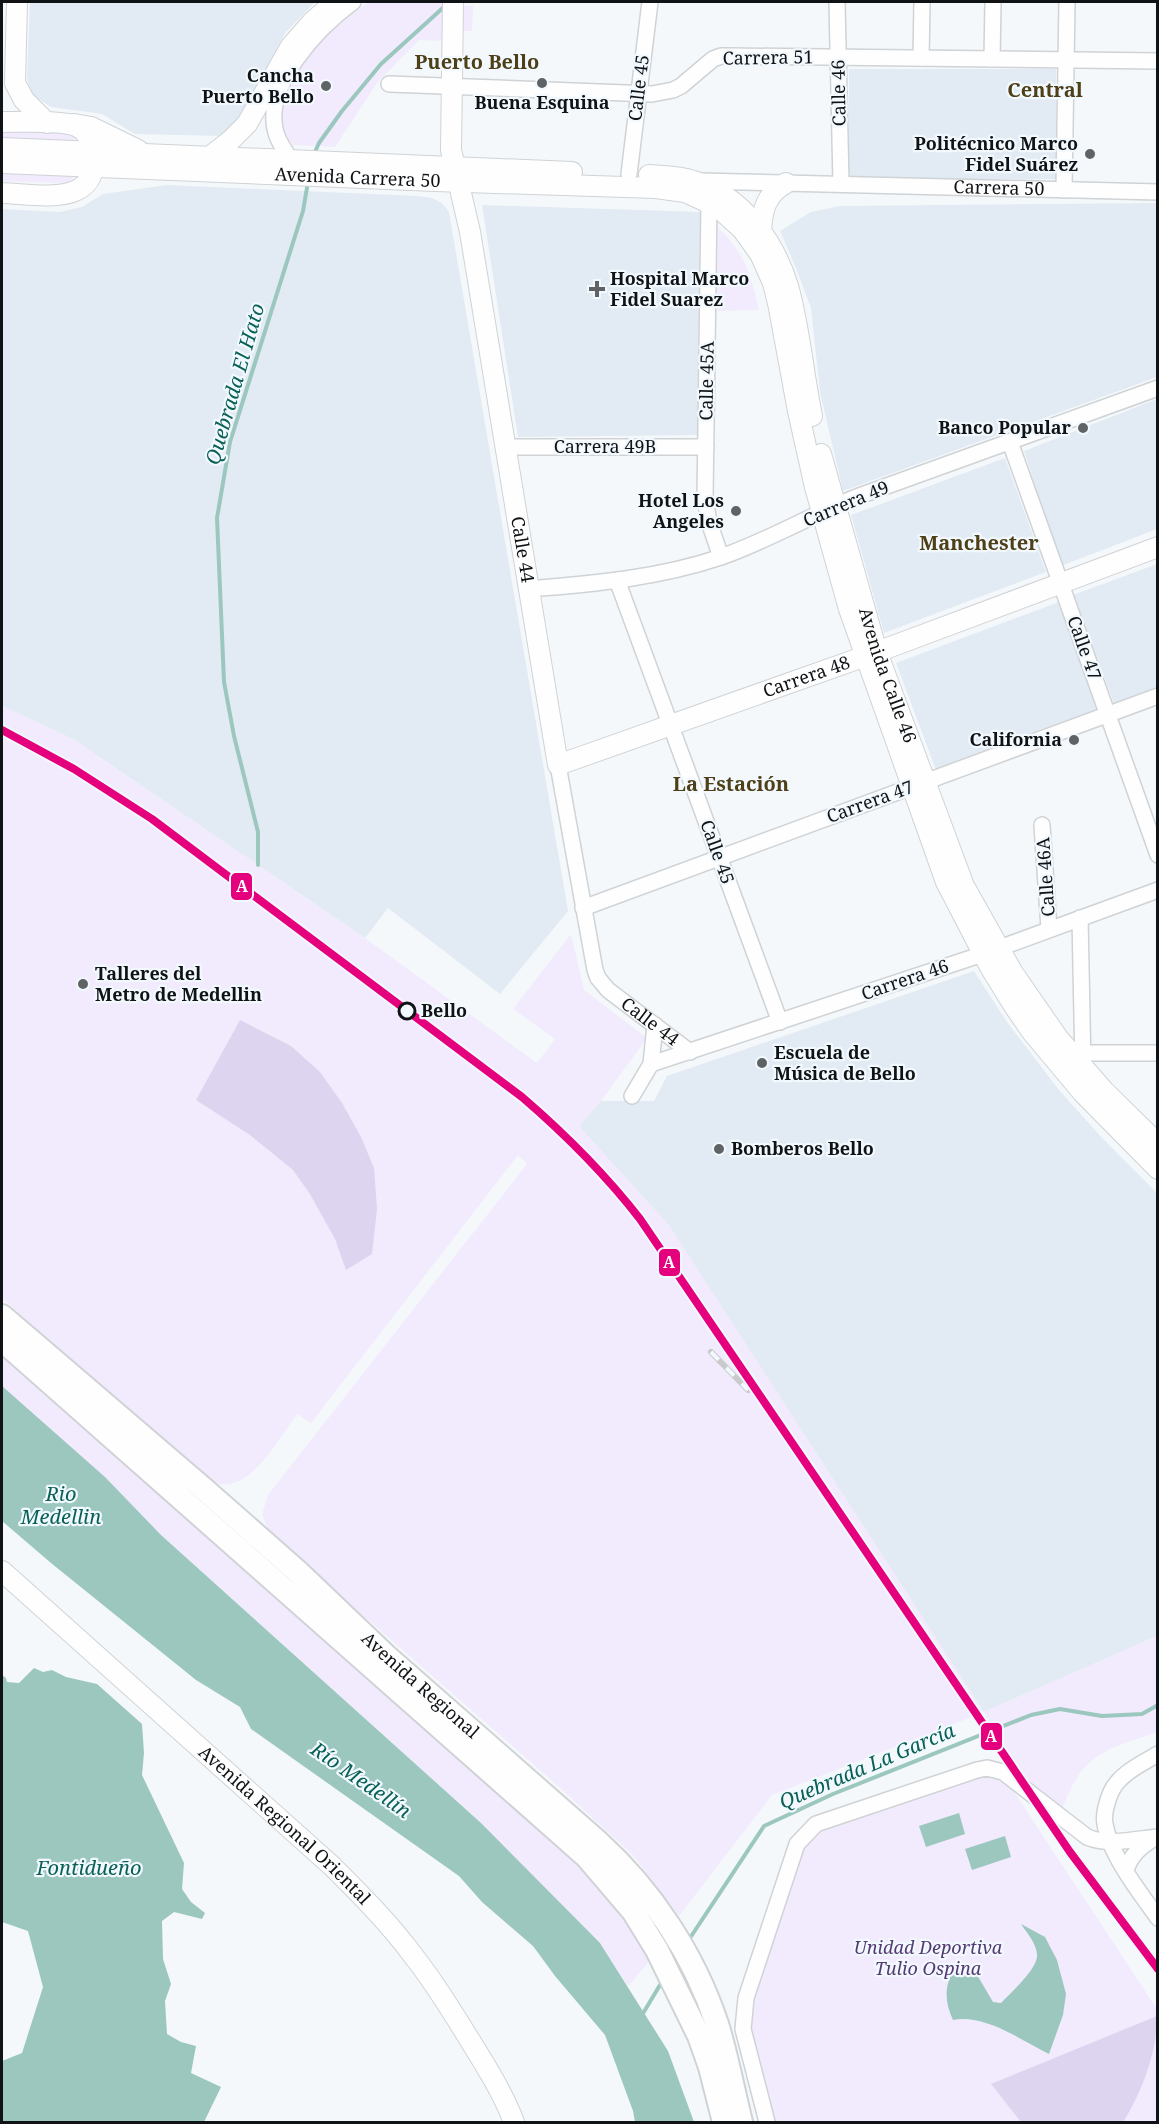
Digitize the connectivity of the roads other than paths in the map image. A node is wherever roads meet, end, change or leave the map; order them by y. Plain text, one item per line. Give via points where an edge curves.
1 (17, 2) edge
2 (335, 2) edge
3 (353, 2) edge
4 (650, 2) edge
5 (837, 2) edge
6 (922, 2) edge
7 (993, 2) edge
8 (1067, 2) edge
9 (453, 9) edge
10 (838, 57) junction
11 (921, 58) junction
12 (992, 59) junction
13 (1066, 60) junction
14 (1158, 61) edge
15 (389, 84) dead end
16 (451, 87) junction
17 (639, 93) junction
18 (2, 122) edge
19 (56, 124) junction
20 (2, 148) edge
21 (208, 158) junction
22 (93, 160) junction
23 (2, 163) edge
24 (165, 163) junction
25 (296, 166) junction
26 (629, 174) junction
27 (457, 175) junction
28 (695, 181) junction
29 (786, 183) junction
30 (841, 184) junction
31 (1065, 190) junction
32 (1158, 192) edge
33 (2, 193) edge
34 (61, 195) junction
35 (709, 203) junction
36 (761, 232) junction
37 (1158, 388) edge
38 (1010, 442) junction
39 (505, 447) junction
40 (706, 447) junction
41 (829, 510) junction
42 (1158, 547) edge
43 (721, 556) junction
44 (617, 580) junction
45 (1061, 584) junction
46 (528, 590) junction
47 (871, 655) junction
48 (1158, 696) edge
49 (1107, 715) junction
50 (670, 725) junction
51 (558, 765) junction
52 (919, 785) junction
53 (1042, 825) dead end
54 (1158, 855) edge
55 (719, 858) junction
56 (1158, 890) edge
57 (583, 908) junction
58 (1080, 918) junction
59 (1049, 930) junction
60 (991, 951) junction
61 (780, 1022) junction
62 (655, 1025) junction
63 (690, 1052) junction
64 (1158, 1053) edge
65 (1079, 1058) junction
66 (651, 1064) junction
67 (632, 1096) dead end
68 (1158, 1144) edge
69 (1158, 1169) edge
70 (2, 1316) edge
71 (2, 1340) edge
72 (2, 1571) edge
73 (1158, 1754) edge
74 (1157, 1837) edge
75 (1111, 1841) junction
76 (1126, 1870) junction
77 (1158, 1918) edge
78 (514, 2122) edge
79 (724, 2122) edge
80 (741, 2122) edge
81 (767, 2122) edge

1 - 19 main road via 15,83 24,100
2 - 21 main road via 291,46 247,124
3 - 25 street via 304,47 280,90 274,109 276,134
4 - 17 street, Calle 45
5 - 10 street, Calle 46
6 - 11 street
7 - 12 street
8 - 13 street
9 - 16 main road, Calle 44
10 - 11 street, Carrera 51
10 - 17 street, Carrera 51 via 720,56 673,90
10 - 30 street, Calle 46
11 - 12 street, Carrera 51
12 - 13 street, Carrera 51
13 - 14 street, Carrera 51
13 - 31 street
15 - 16 street, Carrera 51
16 - 17 street, Carrera 51
16 - 27 main road, Calle 44 via 450,140
17 - 26 street, Calle 45
18 - 19 main road
19 - 22 main road via 78,126 86,133
19 - 24 main road via 91,127
20 - 22 main road, Avenida Carrera 50
21 - 24 main road, Avenida Carrera 50
21 - 25 main road, Avenida Carrera 50
22 - 23 main road, Avenida Carrera 50
22 - 24 main road, Avenida Carrera 50
22 - 34 main road via 87,184
24 - 25 main road, Avenida Carrera 50
24 - 34 main road via 117,176 81,194
25 - 27 main road, Avenida Carrera 50
26 - 27 main road, Avenida Carrera 50
26 - 28 main road, Avenida Carrera 50
27 - 35 main road, Avenida Carrera 50 via 656,188 685,192
27 - 39 main road, Calle 44
28 - 29 street, Carrera 50
28 - 36 main road, Avenida Calle 46 via 729,199
29 - 30 street, Carrera 50
29 - 36 main road via 767,200
30 - 31 street, Carrera 50
31 - 32 street, Carrera 50
33 - 34 main road
35 - 40 street, Calle 45A
35 - 41 main road, Avenida Calle 46 via 742,229 760,254 773,283 793,388
36 - 41 main road, Avenida Calle 46 via 776,255 790,293
37 - 38 street, Carrera 49
38 - 41 street, Carrera 49
38 - 45 street, Calle 47
39 - 40 street, Carrera 49B
39 - 46 main road, Calle 44
40 - 43 street, Calle 45A via 707,511
41 - 43 street, Carrera 49
41 - 47 main road, Avenida Calle 46
42 - 45 main road, Carrera 48
43 - 44 street, Carrera 49 via 675,570
44 - 46 street, Carrera 49
44 - 50 street, Calle 45
45 - 47 main road, Carrera 48
45 - 49 street, Calle 47
46 - 51 main road, Calle 44
47 - 50 main road, Carrera 48
47 - 52 main road, Avenida Calle 46
48 - 49 street, Carrera 47
49 - 52 street, Carrera 47
49 - 54 street, Calle 47
50 - 51 main road, Carrera 48
50 - 55 street, Calle 45
51 - 57 street, Calle 44
52 - 55 street, Carrera 47
52 - 60 main road, Avenida Calle 46
53 - 59 street, Calle 46A
55 - 57 street, Carrera 47
55 - 61 street, Calle 45
56 - 58 street, Carrera 46
57 - 62 street, Calle 44 via 598,978
58 - 59 street, Carrera 46
58 - 65 street
59 - 60 street, Carrera 46
60 - 61 street, Carrera 46
60 - 65 main road, Avenida Calle 46
60 - 69 main road, Avenida Calle 46 via 1014,1006 1056,1061 1096,1108
61 - 63 street, Carrera 46
62 - 63 street, Calle 44
62 - 66 street
63 - 66 street, Carrera 46
64 - 65 street
65 - 68 main road, Avenida Calle 46
66 - 67 street
70 - 80 highway, Avenida Regional via 298,1572 385,1655 612,1855 646,1893 693,1966 717,2024
71 - 79 highway, Avenida Regional via 587,1857 633,1911 685,2004 710,2067
72 - 78 main road, Avenida Regional Oriental via 332,1866 375,1910 415,1957 450,2009 481,2057
73 - 75 street via 1132,1769 1111,1791 1104,1823
74 - 75 street
74 - 76 street via 1139,1848
75 - 76 street
75 - 81 street via 1087,1837 1003,1772 987,1768 837,1816 808,1830 789,1865 745,2007 743,2029
76 - 77 street

